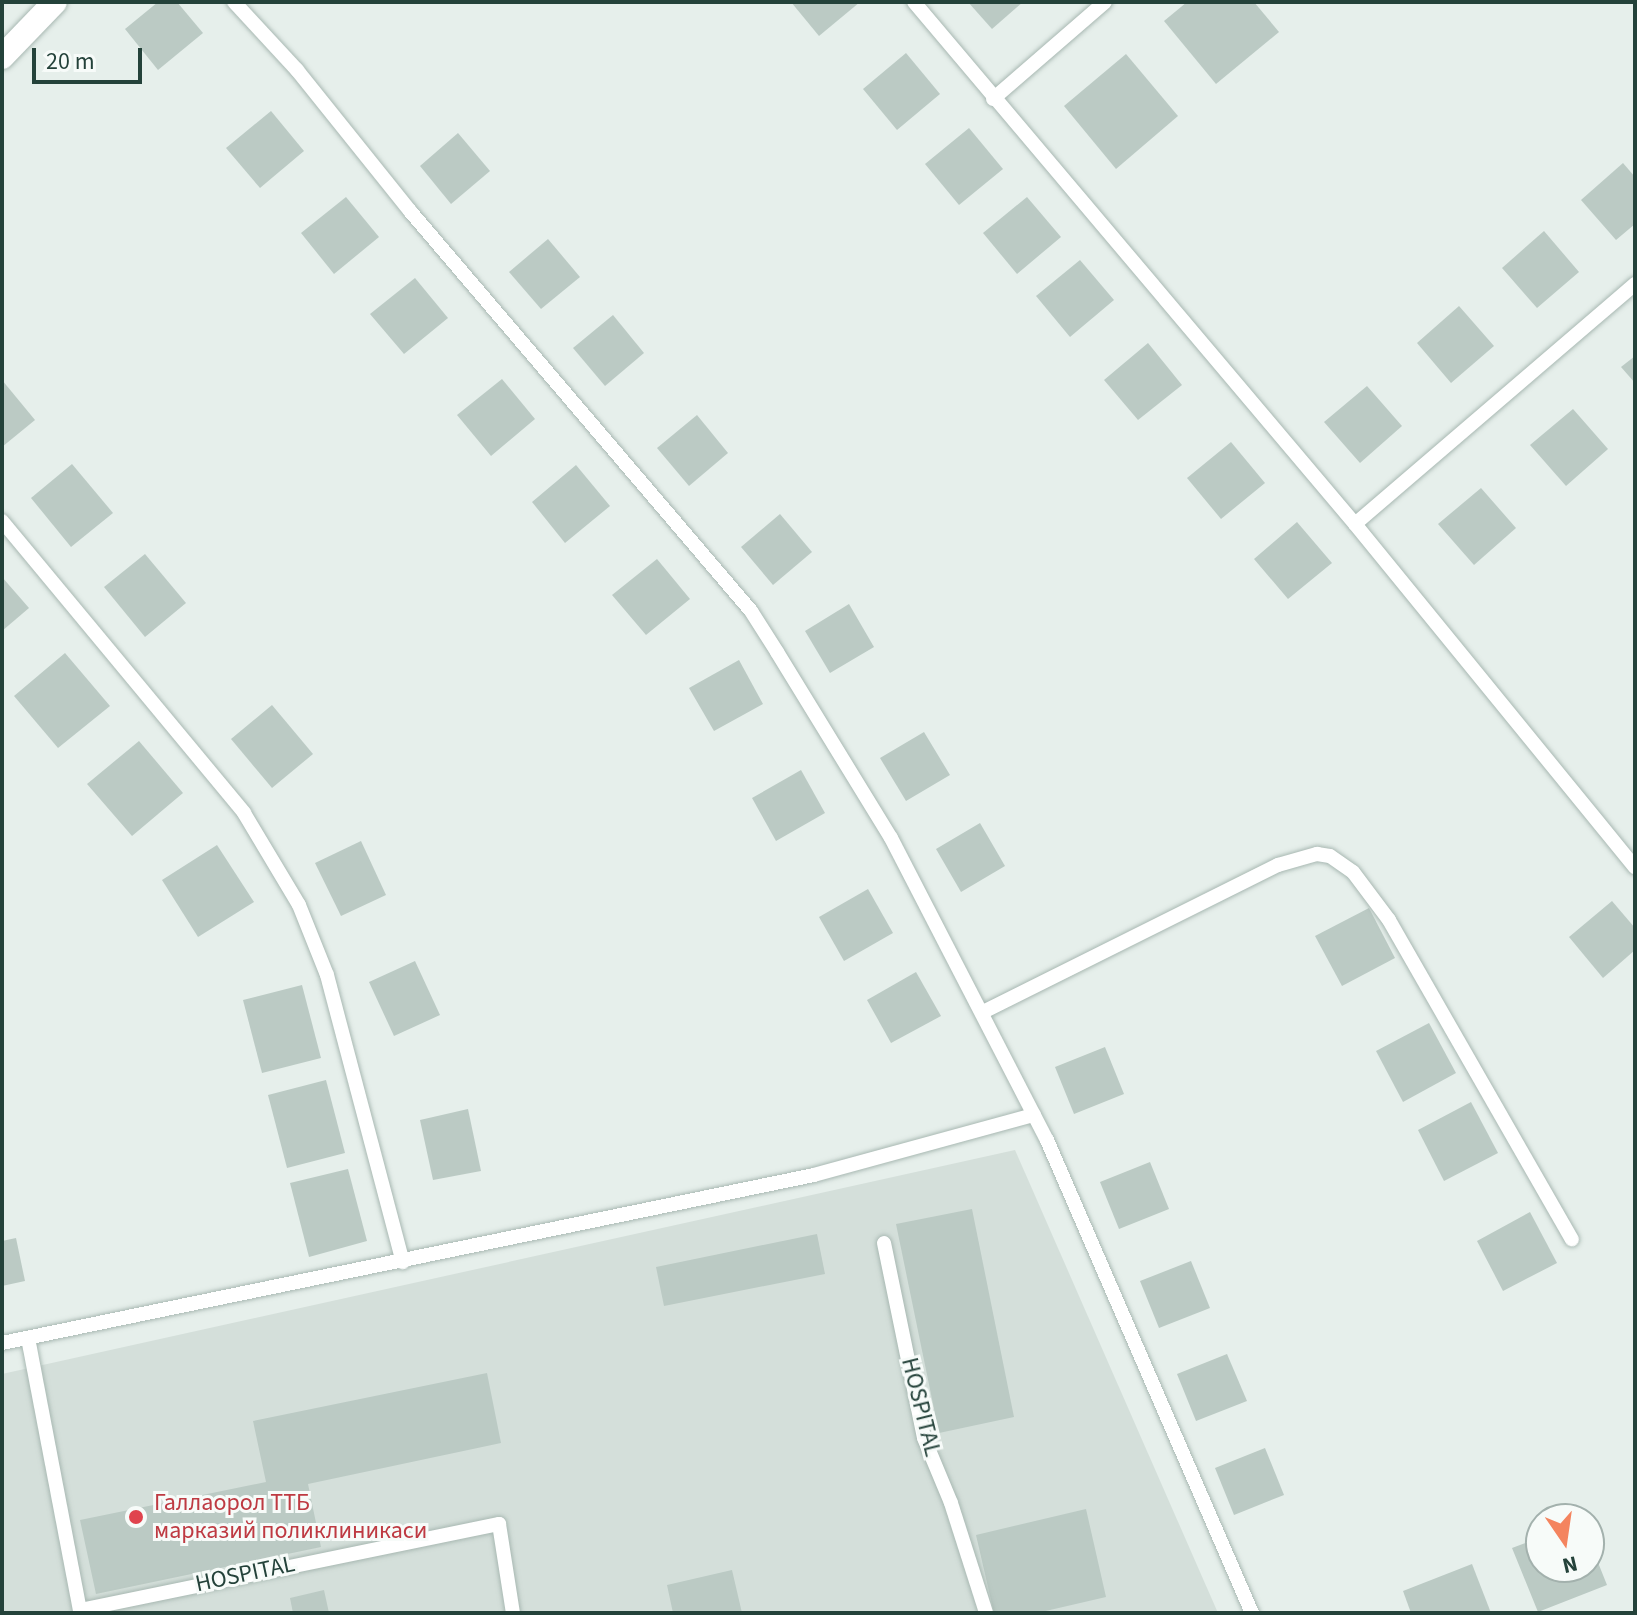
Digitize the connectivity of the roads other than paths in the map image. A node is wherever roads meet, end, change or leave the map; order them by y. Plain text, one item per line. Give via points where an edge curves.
1 (55, 2) edge
2 (234, 2) edge
3 (914, 2) edge
4 (1105, 2) edge
5 (2, 57) edge
6 (993, 99) junction
7 (1635, 284) edge
8 (2, 521) edge
9 (1355, 524) junction
10 (1635, 867) edge
11 (983, 1012) junction
12 (1034, 1115) junction
13 (1572, 1239) dead end
14 (884, 1243) dead end
15 (403, 1262) junction
16 (28, 1338) junction
17 (2, 1343) edge
18 (513, 1613) edge
19 (986, 1613) edge
20 (1252, 1613) edge

1 - 5 street
2 - 11 lane via 297,70 410,211 751,611 891,838
3 - 6 lane
4 - 6 lane
6 - 9 lane
7 - 9 lane
8 - 15 lane via 244,813 299,905 339,1015
9 - 10 lane
11 - 12 lane
11 - 13 lane via 1278,865 1317,854 1330,856 1353,872 1389,920
12 - 15 lane via 814,1175
12 - 20 lane
14 - 19 lane, HOSPITAL via 924,1438
15 - 16 lane
16 - 17 lane
16 - 18 lane, HOSPITAL via 80,1610 499,1524

